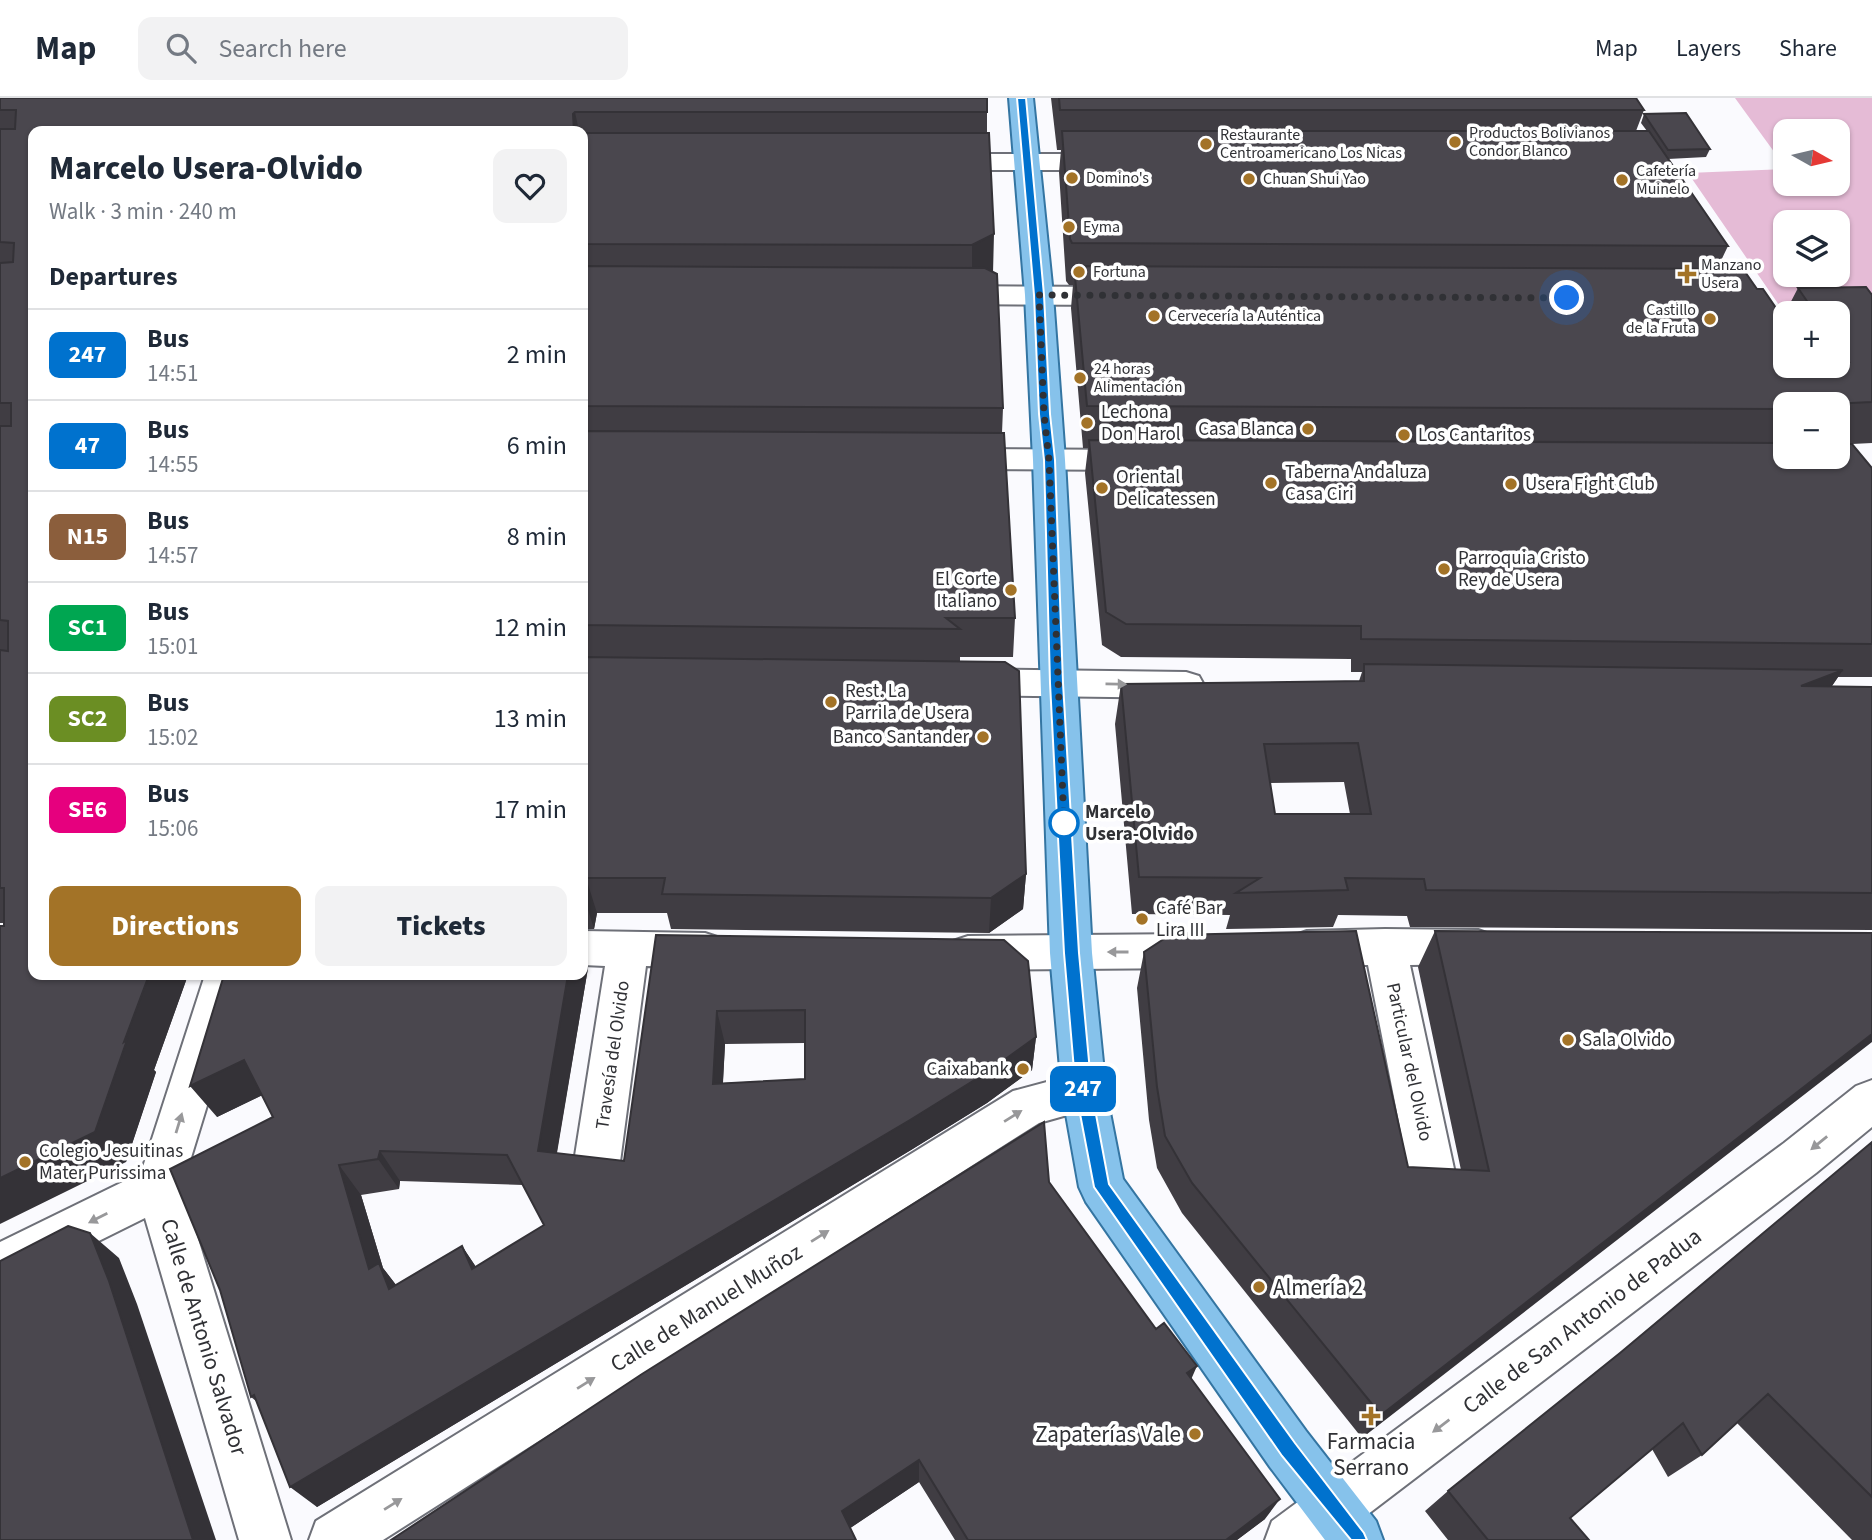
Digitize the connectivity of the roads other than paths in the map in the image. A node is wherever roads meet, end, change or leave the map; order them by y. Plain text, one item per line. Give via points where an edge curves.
1 (1021, 98) edge
2 (1025, 161) junction
3 (910, 162) edge
4 (1132, 162) edge
5 (912, 295) edge
6 (1039, 295) junction
7 (1144, 296) edge
8 (918, 459) edge
9 (1049, 460) junction
10 (1172, 460) edge
11 (932, 682) edge
12 (1057, 683) junction
13 (1222, 685) edge
14 (1385, 946) junction
15 (1510, 947) edge
16 (588, 948) edge
17 (628, 949) junction
18 (737, 950) edge
19 (929, 953) edge
20 (1071, 953) junction
21 (224, 980) edge
22 (1084, 1093) junction
23 (1872, 1100) edge
24 (597, 1161) edge
25 (1433, 1178) edge
26 (159, 1187) junction
27 (0, 1267) edge
28 (1345, 1524) edge
29 (265, 1540) edge
30 (335, 1540) edge
31 (1291, 1540) edge

1 - 2 main road
2 - 3 street
2 - 4 street
2 - 6 main road
5 - 6 street
6 - 7 street
6 - 9 main road
8 - 9 street
9 - 10 street
9 - 12 main road
11 - 12 street
12 -> 13 street
12 - 20 main road
14 - 15 street
14 -> 20 street
14 - 25 street, Particular del Olvido
16 - 17 street
17 - 18 street
17 - 24 street, Travesía del Olvido
19 - 20 street
20 - 22 main road
26 -> 21 street
22 - 28 main road via 1102,1187
30 -> 22 street, Calle de Manuel Muñoz via 1029,1105
23 -> 28 street, Calle de San Antonio de Padua
26 -> 27 street
26 - 29 street, Calle de Antonio Salvador
28 - 31 street, Calle de San Antonio de Padua

